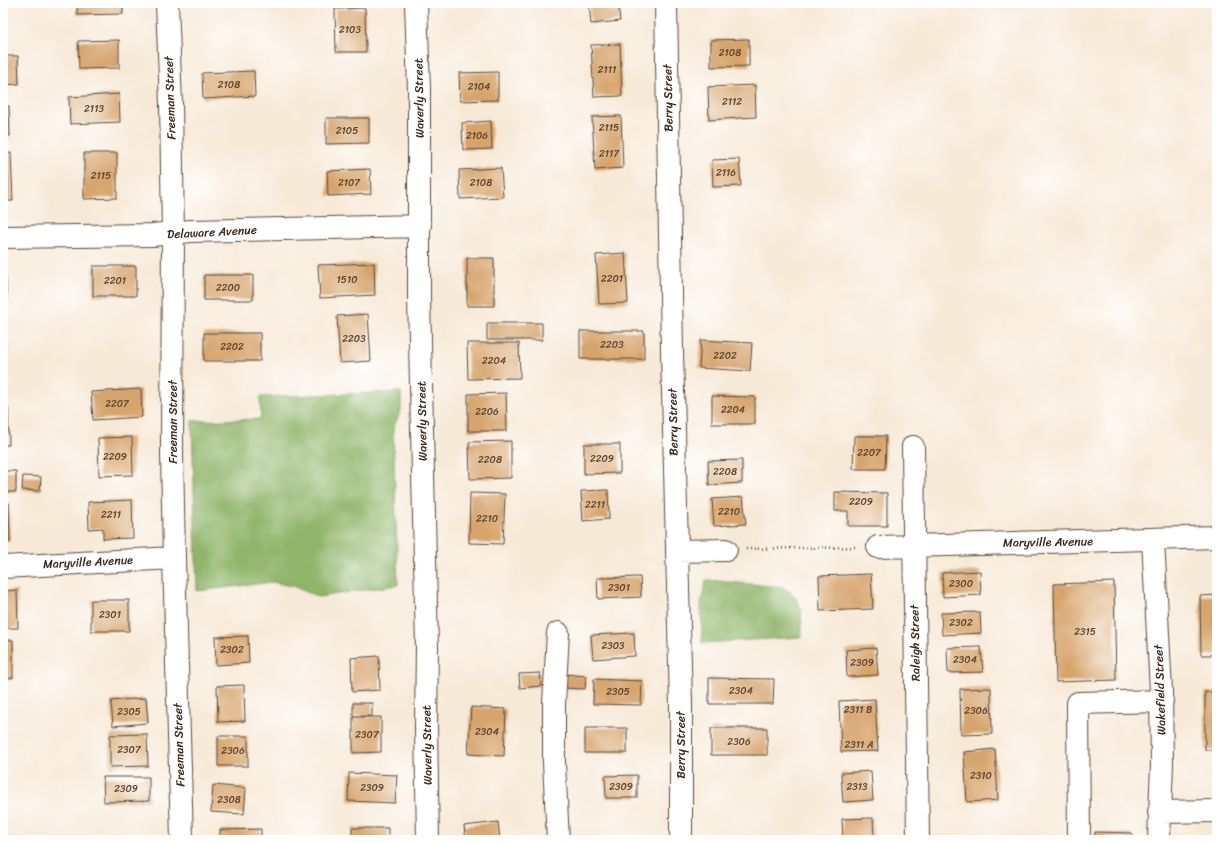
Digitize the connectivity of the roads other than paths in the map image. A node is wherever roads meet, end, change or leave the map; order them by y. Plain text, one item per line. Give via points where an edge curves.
1 (167, 3) edge
2 (416, 3) edge
3 (666, 3) edge
4 (420, 226) junction
5 (173, 233) junction
6 (3, 236) edge
7 (913, 447) dead end
8 (1217, 537) edge
9 (1153, 540) junction
10 (913, 546) junction
11 (878, 547) road end
12 (726, 550) road end
13 (677, 551) junction
14 (174, 558) junction
15 (3, 567) edge
16 (558, 633) dead end
17 (1162, 701) junction
18 (1217, 811) edge
19 (1159, 812) junction
20 (182, 840) edge
21 (428, 840) edge
22 (558, 840) edge
23 (681, 840) edge
24 (918, 840) edge
25 (1079, 840) edge
26 (1159, 840) edge

1 - 5 street, Freeman Street
2 - 4 street, Waverly Street
3 - 13 street, Berry Street
4 - 5 street, Delaware Avenue
4 - 21 street, Waverly Street
5 - 6 street, Delaware Avenue
5 - 14 street, Freeman Street
7 - 10 street, Raleigh Street
8 - 9 street, Maryville Avenue
9 - 10 street, Maryville Avenue
9 - 17 street, Wakefield Street
10 - 11 street, Maryville Avenue
10 - 24 street, Raleigh Street
12 - 13 street
13 - 23 street, Berry Street
14 - 15 street, Maryville Avenue
14 - 20 street, Freeman Street
16 - 22 street via 554,762
17 - 19 street, Wakefield Street
17 - 25 street via 1078,703
18 - 19 street
19 - 26 street, Wakefield Street

